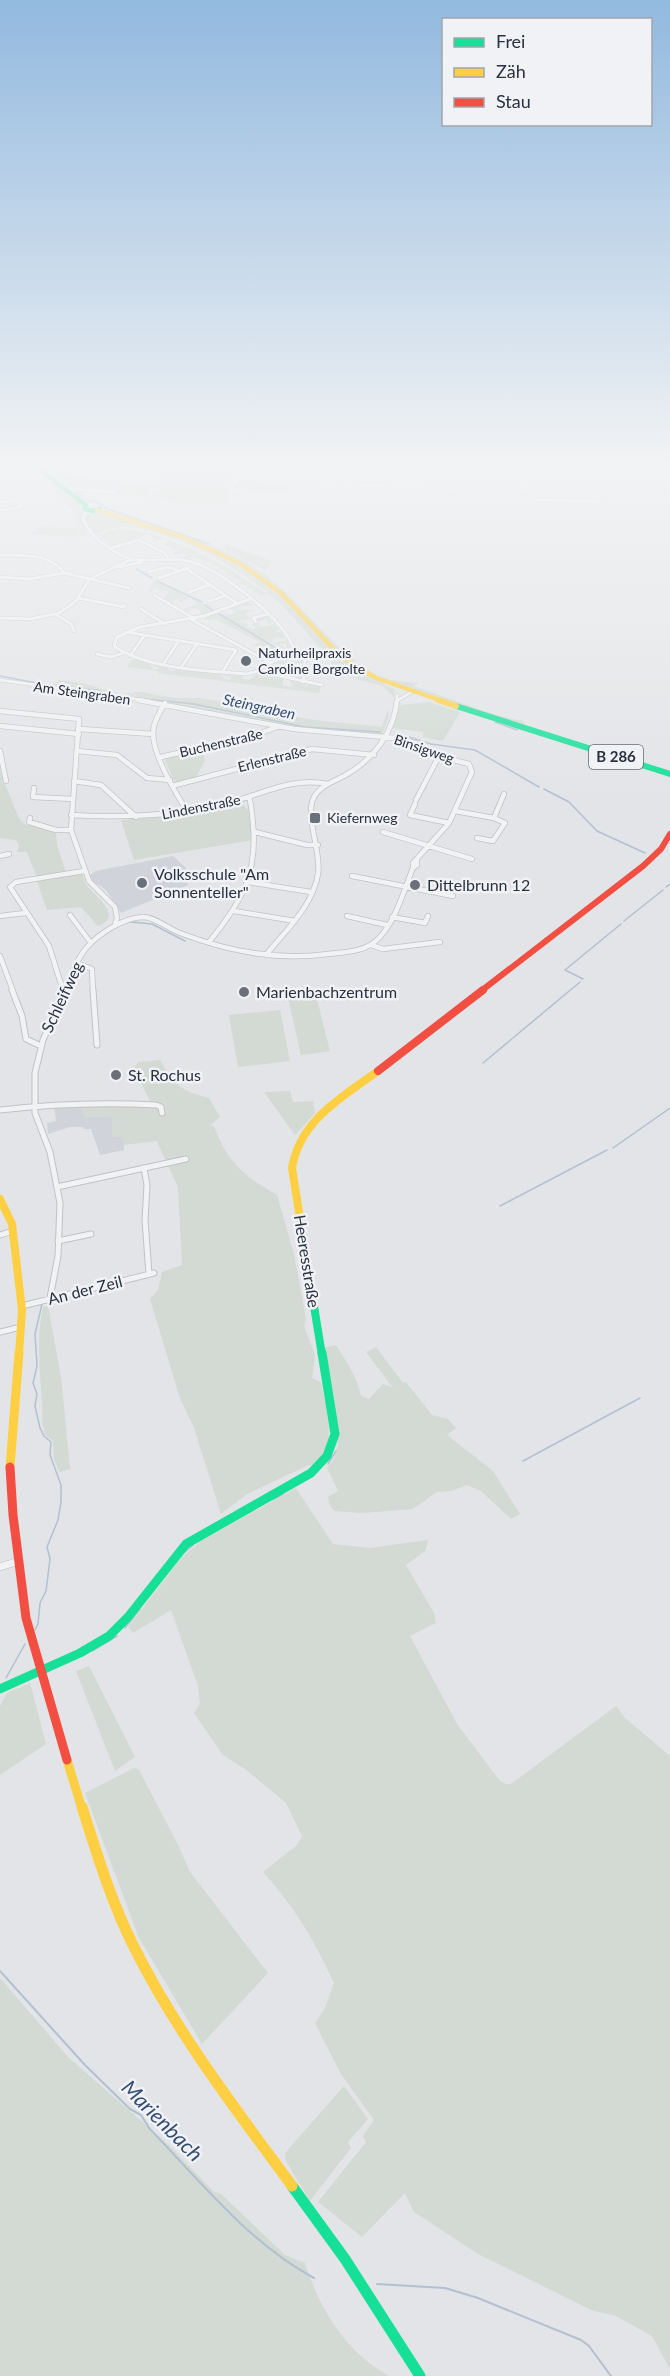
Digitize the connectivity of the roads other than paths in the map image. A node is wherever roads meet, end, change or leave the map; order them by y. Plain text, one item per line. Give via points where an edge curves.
1 (90, 579) joint
2 (201, 579) edge
3 (223, 579) edge
4 (262, 579) edge
5 (210, 585) junction
6 (126, 588) dead end
7 (189, 592) dead end
8 (154, 595) dead end
9 (225, 596) junction
10 (78, 598) junction
11 (250, 599) junction
12 (209, 602) dead end
13 (238, 604) junction
14 (125, 605) dead end
15 (141, 609) dead end
16 (55, 614) junction
17 (268, 614) junction
18 (0, 618) edge
19 (193, 619) junction
20 (253, 619) dead end
21 (165, 624) junction
22 (74, 631) dead end
23 (126, 632) junction
24 (144, 636) junction
25 (178, 642) junction
26 (197, 644) junction
27 (241, 647) junction
28 (236, 650) junction
29 (290, 652) junction
30 (123, 653) junction
31 (97, 654) dead end
32 (130, 656) junction
33 (164, 663) junction
34 (271, 663) junction
35 (182, 666) junction
36 (222, 671) junction
37 (257, 671) junction
38 (0, 680) edge
39 (303, 682) junction
40 (322, 685) dead end
41 (392, 685) junction
42 (409, 691) junction
43 (398, 698) junction
44 (165, 703) junction
45 (0, 711) edge
46 (0, 726) edge
47 (280, 726) junction
48 (389, 729) joint
49 (79, 732) junction
50 (153, 734) junction
51 (386, 737) junction
52 (0, 751) edge
53 (77, 751) junction
54 (374, 754) junction
55 (439, 756) junction
56 (161, 757) junction
57 (670, 774) edge
58 (170, 780) junction
59 (6, 781) dead end
60 (74, 782) junction
61 (328, 784) junction
62 (172, 786) junction
63 (34, 788) dead end
64 (504, 794) dead end
65 (249, 797) junction
66 (73, 799) junction
67 (187, 811) junction
68 (455, 811) junction
69 (71, 815) junction
70 (136, 817) junction
71 (30, 818) dead end
72 (494, 818) junction
73 (449, 823) junction
74 (71, 830) junction
75 (255, 832) junction
76 (383, 832) dead end
77 (670, 834) edge
78 (477, 837) dead end
79 (318, 845) junction
80 (429, 846) junction
81 (9, 854) dead end
82 (0, 856) edge
83 (472, 859) dead end
84 (84, 871) junction
85 (352, 876) dead end
86 (248, 882) junction
87 (403, 887) junction
88 (311, 892) junction
89 (453, 897) dead end
90 (234, 911) junction
91 (25, 913) junction
92 (70, 915) dead end
93 (0, 916) edge
94 (347, 916) dead end
95 (392, 916) junction
96 (428, 916) dead end
97 (135, 917) joint
98 (295, 921) junction
99 (115, 925) junction
100 (387, 925) junction
101 (209, 942) junction
102 (440, 942) dead end
103 (91, 943) junction
104 (371, 945) junction
105 (266, 955) junction
106 (0, 956) edge
107 (77, 963) junction
108 (66, 987) junction
109 (97, 1045) dead end
110 (40, 1046) junction
111 (34, 1106) junction
112 (0, 1110) edge
113 (162, 1113) dead end
114 (186, 1159) dead end
115 (144, 1168) junction
116 (57, 1187) junction
117 (0, 1199) edge
118 (13, 1232) junction
119 (0, 1234) edge
120 (91, 1234) dead end
121 (58, 1241) junction
122 (51, 1298) junction
123 (21, 1306) junction
124 (21, 1328) junction
125 (0, 1332) edge
126 (18, 1561) junction
127 (0, 1567) edge
128 (39, 1671) junction
129 (0, 1689) edge
130 (420, 2376) edge

1 - 6 street
1 - 10 street
2 - 5 street
3 - 11 street
4 - 41 street, B 286 via 282,594 340,656
5 - 7 street
5 - 9 street
8 - 19 street
9 - 12 street
9 - 13 street
10 - 14 street via 117,607
10 - 16 street
11 - 13 street
11 - 17 street
13 - 19 street
15 - 21 street
16 - 18 street via 31,619
16 - 22 street via 71,624
17 - 20 street
17 - 29 street via 291,642
19 - 21 street
19 - 27 street
21 - 23 street
23 - 24 street
23 - 30 street via 113,642
24 - 25 street
24 - 32 street
25 - 26 street
25 - 33 street
26 - 28 street
26 - 35 street
27 - 28 street
27 - 34 street
28 - 36 street
29 - 34 street
29 - 39 street via 305,660
30 - 31 street via 111,657
30 - 32 street
32 - 33 street
33 - 35 street
34 - 37 street
35 - 36 street
36 - 37 street
37 - 39 street
38 - 44 street, Am Steingraben
39 - 40 street
41 - 42 street, B 286
41 - 43 street
42 - 43 street
42 - 57 street, B 286
43 - 48 street
44 - 47 street, Am Steingraben
44 - 50 street
45 - 49 street via 79,718
46 - 49 street
47 - 51 street, Am Steingraben
47 - 56 street, Buchenstraße
48 - 51 street
49 - 50 street
49 - 53 street
50 - 56 street
51 - 54 street
51 - 55 street, Binsigweg via 415,743
52 - 59 street
53 - 58 street via 117,754 147,778
53 - 60 street
54 - 61 street via 359,768
54 - 62 street, Erlenstraße via 312,749
55 - 68 street, Binsigweg via 465,762 472,768
55 - 73 street via 410,814
56 - 58 street
58 - 62 street
60 - 66 street
60 - 70 street via 102,785
61 - 65 street, Lindenstraße via 309,782
61 - 79 street via 315,795 311,805
62 - 67 street
63 - 66 street via 33,797
64 - 72 street
65 - 67 street, Lindenstraße
65 - 75 street
66 - 69 street
67 - 70 street, Lindenstraße
68 - 72 street
68 - 73 street, Binsigweg
69 - 70 street, Lindenstraße
69 - 74 street
71 - 74 street via 29,822 42,827
72 - 78 street via 505,823 499,834 491,841
73 - 80 street, Binsigweg
74 - 84 street
75 - 79 street
75 - 86 street via 256,854
76 - 80 street
77 - 128 street, Heeresstraße via 643,866 302,1133 294,1148 292,1168 335,1434 330,1453 311,1473 186,1544 109,1635
79 - 88 street via 317,877
80 - 83 street
80 - 87 street, Binsigweg via 413,863
81 - 82 street
84 - 91 street via 11,884
84 - 99 street via 93,887 115,908
85 - 87 street
86 - 88 street
86 - 90 street
87 - 89 street
87 - 95 street, Binsigweg
88 - 98 street
90 - 98 street
90 - 101 street
91 - 93 street
91 - 108 street via 49,946 61,984
92 - 103 street
94 - 100 street
95 - 96 street via 425,923
95 - 100 street, Binsigweg
97 - 99 street, Schleifweg
97 - 101 street via 149,918
98 - 105 street
99 - 103 street, Schleifweg
100 - 104 street, Binsigweg
101 - 105 street
102 - 104 street via 383,949
103 - 107 street, Schleifweg
104 - 105 street via 323,955
106 - 110 street via 22,1016 24,1034
107 - 108 street, Schleifweg
107 - 109 street via 92,969
108 - 110 street, Schleifweg
110 - 111 street, Schleifweg
111 - 112 street
111 - 113 street via 156,1105
111 - 116 street
114 - 115 street
115 - 116 street
115 - 122 street, An der Zeil via 151,1274
116 - 121 street
117 - 118 street
118 - 119 street
118 - 123 street
120 - 121 street
121 - 122 street
122 - 123 street, An der Zeil
123 - 124 street
124 - 125 street
124 - 126 street via 10,1451
126 - 127 street
126 - 128 street
128 - 129 street, Heeresstraße
128 - 130 street via 100,1861 147,1972 205,2067 345,2259

